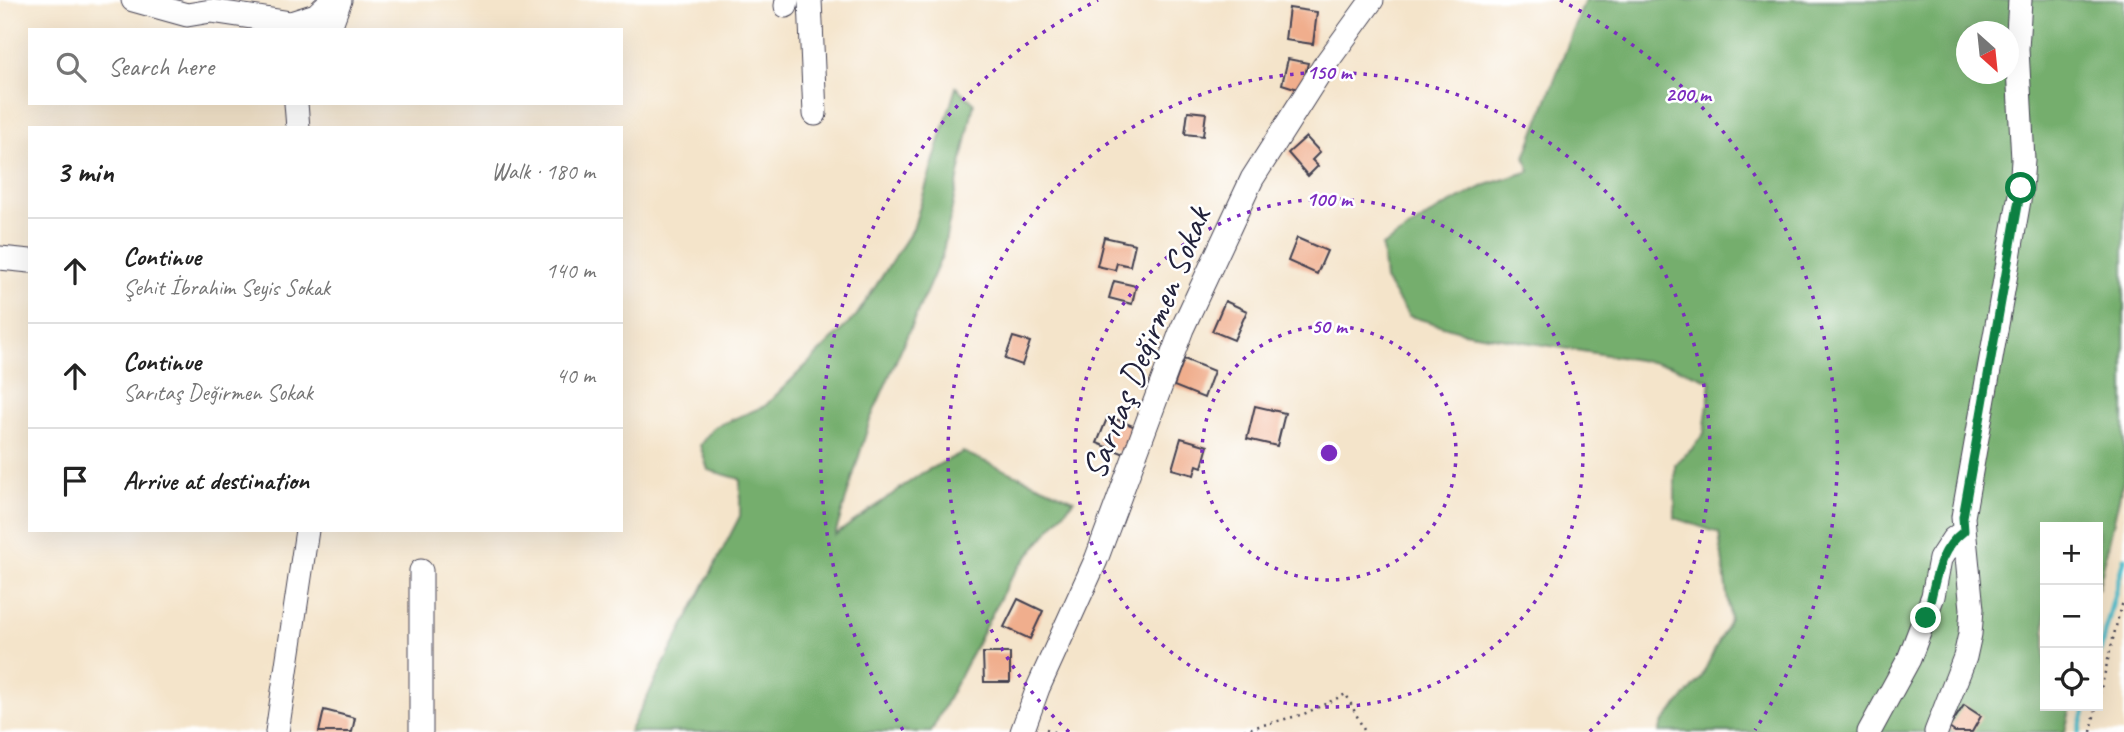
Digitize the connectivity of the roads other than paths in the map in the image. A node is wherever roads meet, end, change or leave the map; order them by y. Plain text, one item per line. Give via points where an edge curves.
1 (133, 0) edge
2 (332, 0) edge
3 (340, 0) edge
4 (810, 0) edge
5 (1371, 0) edge
6 (2020, 0) edge
7 (214, 6) edge
8 (274, 24) edge
9 (330, 28) edge
10 (296, 105) edge
11 (312, 105) edge
12 (815, 114) dead end
13 (298, 126) edge
14 (312, 126) edge
15 (0, 258) edge
16 (28, 261) edge
17 (1964, 531) junction
18 (307, 532) edge
19 (421, 570) dead end
20 (277, 732) edge
21 (421, 732) edge
22 (1022, 732) edge
23 (1869, 732) edge
24 (1936, 732) edge

1 - 7 street via 187,15
2 - 8 street via 305,20
3 - 9 street
4 - 12 street
5 - 22 street, Sarıtaş Değirmen Sokak via 1252,179 1182,329 1096,560
6 - 17 street via 2021,188
7 - 8 street
10 - 13 street
11 - 14 street
15 - 16 street
17 - 23 street via 1940,559 1933,596 1909,659
17 - 24 street via 1970,634
18 - 20 street
19 - 21 street

